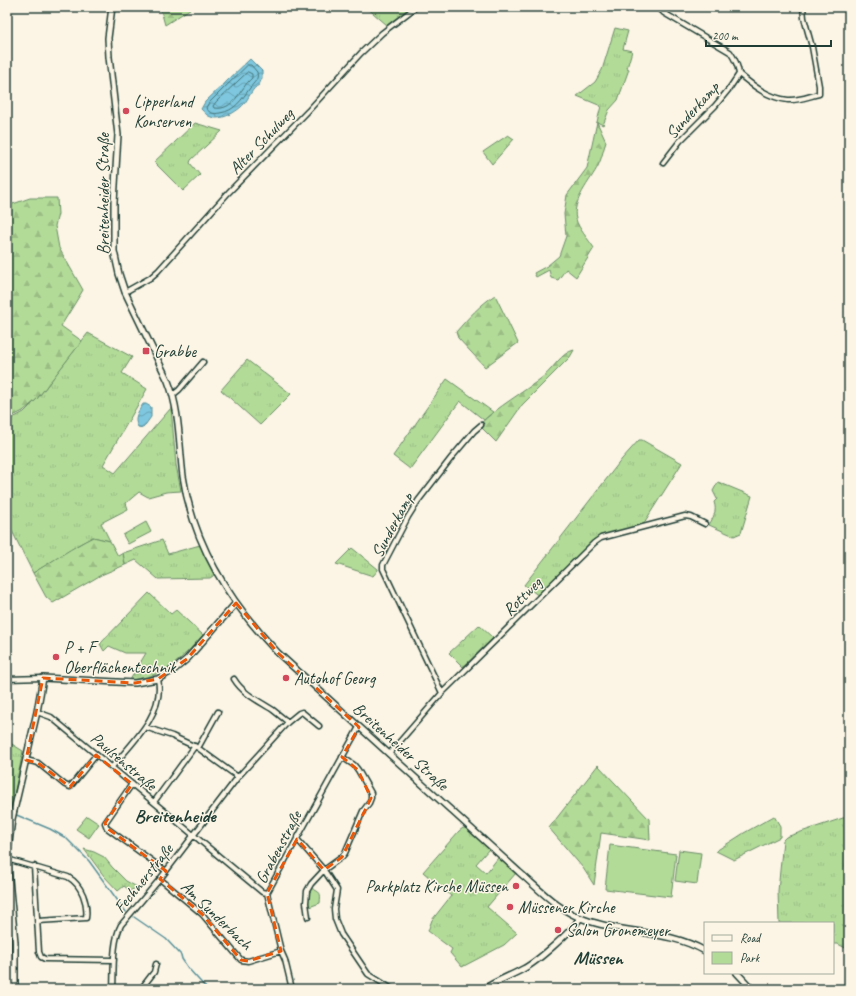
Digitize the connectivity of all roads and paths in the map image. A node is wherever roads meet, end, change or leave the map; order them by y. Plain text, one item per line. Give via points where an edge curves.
1 (112, 7) edge
2 (416, 7) edge
3 (658, 7) edge
4 (803, 7) edge
5 (739, 74) junction
6 (663, 162) dead end
7 (125, 292) junction
8 (203, 362) dead end
9 (174, 394) junction
10 (481, 425) dead end
11 (705, 524) dead end
12 (236, 604) junction
13 (43, 678) junction
14 (7, 679) edge
15 (158, 679) junction
16 (234, 679) dead end
17 (442, 693) junction
18 (37, 712) junction
19 (218, 712) dead end
20 (288, 722) junction
21 (318, 726) dead end
22 (359, 726) junction
23 (145, 727) junction
24 (196, 747) junction
25 (96, 754) junction
26 (389, 754) junction
27 (342, 757) junction
28 (26, 760) junction
29 (112, 767) junction
30 (238, 777) junction
31 (132, 784) junction
32 (154, 802) junction
33 (194, 836) junction
34 (297, 840) junction
35 (7, 858) edge
36 (34, 866) junction
37 (324, 870) junction
38 (166, 871) junction
39 (160, 879) junction
40 (267, 893) junction
41 (308, 918) dead end
42 (580, 918) junction
43 (38, 921) junction
44 (704, 950) edge
45 (281, 951) junction
46 (114, 960) junction
47 (156, 964) dead end
48 (738, 974) edge
49 (15, 989) edge
50 (113, 989) edge
51 (141, 989) edge
52 (292, 989) edge
53 (392, 989) edge
54 (484, 989) edge
55 (752, 989) edge

1 - 7 street, Breitenheider Straße via 108,38 118,135 114,252
2 - 7 street, Alter Schulweg via 365,49 158,271
3 - 5 street via 730,52 738,66
4 - 5 street via 819,94 789,100 767,94
5 - 6 street, Sunderkamp via 715,106
7 - 9 street, Breitenheider Straße
8 - 9 street
9 - 12 street, Breitenheider Straße via 184,478 192,515 209,558
10 - 17 street, Sunderkamp via 418,501 383,569
11 - 17 street, Rottweg via 685,516 601,538
12 - 15 street via 187,659
12 - 22 street, Breitenheider Straße via 278,653
13 - 14 street
13 - 15 street via 135,683
13 - 18 street
15 - 23 street via 160,694
16 - 20 street via 252,697
17 - 26 street, Rottweg
18 - 25 street, Paulsenstraße via 51,717
18 - 28 street
19 - 24 street
20 - 21 street, Fechnerstraße via 302,712
20 - 30 street, Fechnerstraße
22 - 26 street, Breitenheider Straße
22 - 27 street, Grabenstraße
23 - 24 street
23 - 29 street
24 - 30 street
24 - 32 street
25 - 28 street via 70,787 38,763
25 - 29 street, Paulsenstraße
26 - 42 street, Breitenheider Straße via 548,898
27 - 34 street, Grabenstraße
27 - 37 street via 358,770 371,793 371,798 345,853
28 - 35 street via 9,837
29 - 31 street, Paulsenstraße
30 - 33 street, Fechnerstraße
31 - 32 street, Paulsenstraße
31 - 38 street via 105,825
32 - 33 street, Paulsenstraße
33 - 38 street, Fechnerstraße
33 - 40 street, Paulsenstraße via 262,892
34 - 37 street
34 - 40 street, Grabenstraße
35 - 36 street
35 - 49 street via 15,942
36 - 43 street
36 - 43 street via 73,880 83,893 86,916 84,919
37 - 41 street via 311,884 308,892
37 - 53 street via 337,890 334,909 341,934 368,974
38 - 39 street, Fechnerstraße
39 - 45 street, Am Sunderbach via 202,914 241,960 248,961
39 - 46 street, Fechnerstraße via 118,931
40 - 45 street, Grabenstraße
42 - 44 street, Breitenheider Straße via 608,926 670,937
42 - 54 street via 524,969
43 - 46 street via 39,952 42,958
45 - 52 street, Grabenstraße
46 - 50 street, Fechnerstraße
47 - 51 street via 154,972
48 - 55 street

